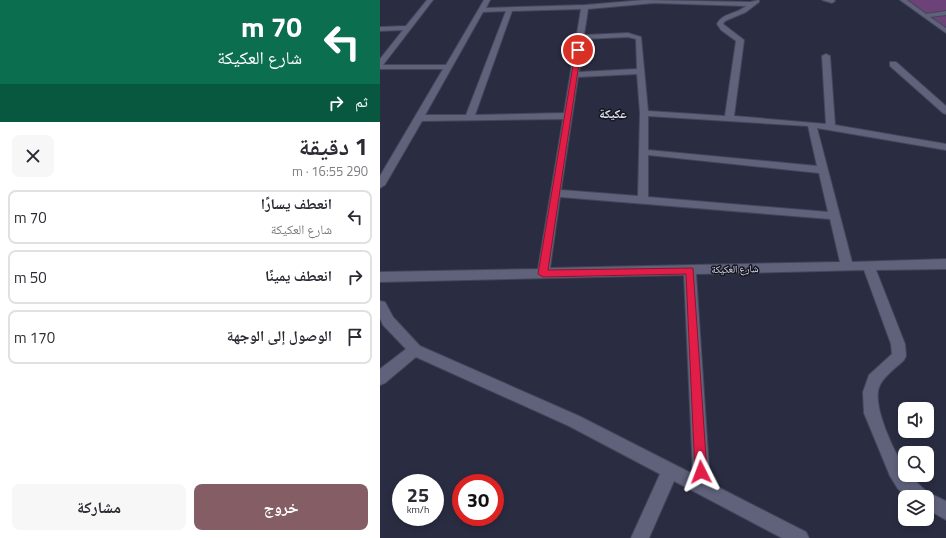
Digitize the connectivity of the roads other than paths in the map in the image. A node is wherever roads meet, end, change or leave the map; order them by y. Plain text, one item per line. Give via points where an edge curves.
1 (430, 0) edge
2 (487, 0) edge
3 (758, 0) edge
4 (903, 0) edge
5 (907, 0) edge
6 (625, 2) edge
7 (751, 4) junction
8 (585, 7) junction
9 (510, 9) junction
10 (482, 10) junction
11 (946, 13) edge
12 (928, 15) junction
13 (408, 28) junction
14 (946, 28) edge
15 (380, 29) edge
16 (946, 32) edge
17 (580, 37) junction
18 (826, 56) dead end
19 (380, 64) edge
20 (893, 64) dead end
21 (380, 67) edge
22 (448, 67) junction
23 (641, 71) junction
24 (574, 75) junction
25 (946, 111) edge
26 (644, 112) junction
27 (568, 116) junction
28 (470, 117) junction
29 (419, 118) junction
30 (729, 118) junction
31 (812, 124) junction
32 (831, 127) junction
33 (946, 147) edge
34 (643, 152) junction
35 (823, 170) junction
36 (380, 185) edge
37 (556, 193) junction
38 (643, 200) junction
39 (834, 216) junction
40 (946, 264) edge
41 (847, 266) junction
42 (868, 266) junction
43 (690, 270) junction
44 (543, 274) junction
45 (380, 277) edge
46 (380, 306) edge
47 (415, 350) junction
48 (380, 378) edge
49 (670, 471) junction
50 (702, 487) junction
51 (912, 490) edge
52 (934, 504) edge
53 (946, 511) edge
54 (640, 538) edge
55 (800, 538) edge

1 - 13 street
2 - 10 street
3 - 7 street
4 - 16 street
5 - 12 street
6 - 7 street
6 - 8 street
7 - 30 street via 744,11 722,20 720,24 722,29 740,40
8 - 9 street
8 - 17 street
9 - 10 street
9 - 28 street
10 - 22 street
11 - 12 street
12 - 14 street
13 - 15 street
13 - 19 street
17 - 23 street via 639,38
17 - 24 street
18 - 32 street
20 - 25 street
21 - 22 street
22 - 29 street
23 - 24 street
23 - 26 street
24 - 27 street
26 - 30 street
26 - 34 street
27 - 28 street
27 - 37 street
28 - 29 street
29 - 36 street
30 - 31 street
31 - 32 street
31 - 35 street
32 - 33 street
34 - 35 street
34 - 38 street
35 - 39 street
37 - 38 street
37 - 44 street
38 - 39 street
39 - 41 street
40 - 42 street, شارع العكيكة
41 - 42 street, شارع العكيكة
41 - 43 street, شارع العكيكة
42 - 51 street via 898,344 899,356 874,380 870,392 872,413 896,470 904,483
43 - 44 street, شارع العكيكة
43 - 50 street
44 - 45 street, شارع العكيكة
46 - 47 street via 388,321
47 - 48 street
47 - 49 street via 574,421
49 - 50 street
49 - 54 street
50 - 55 street
52 - 53 street

